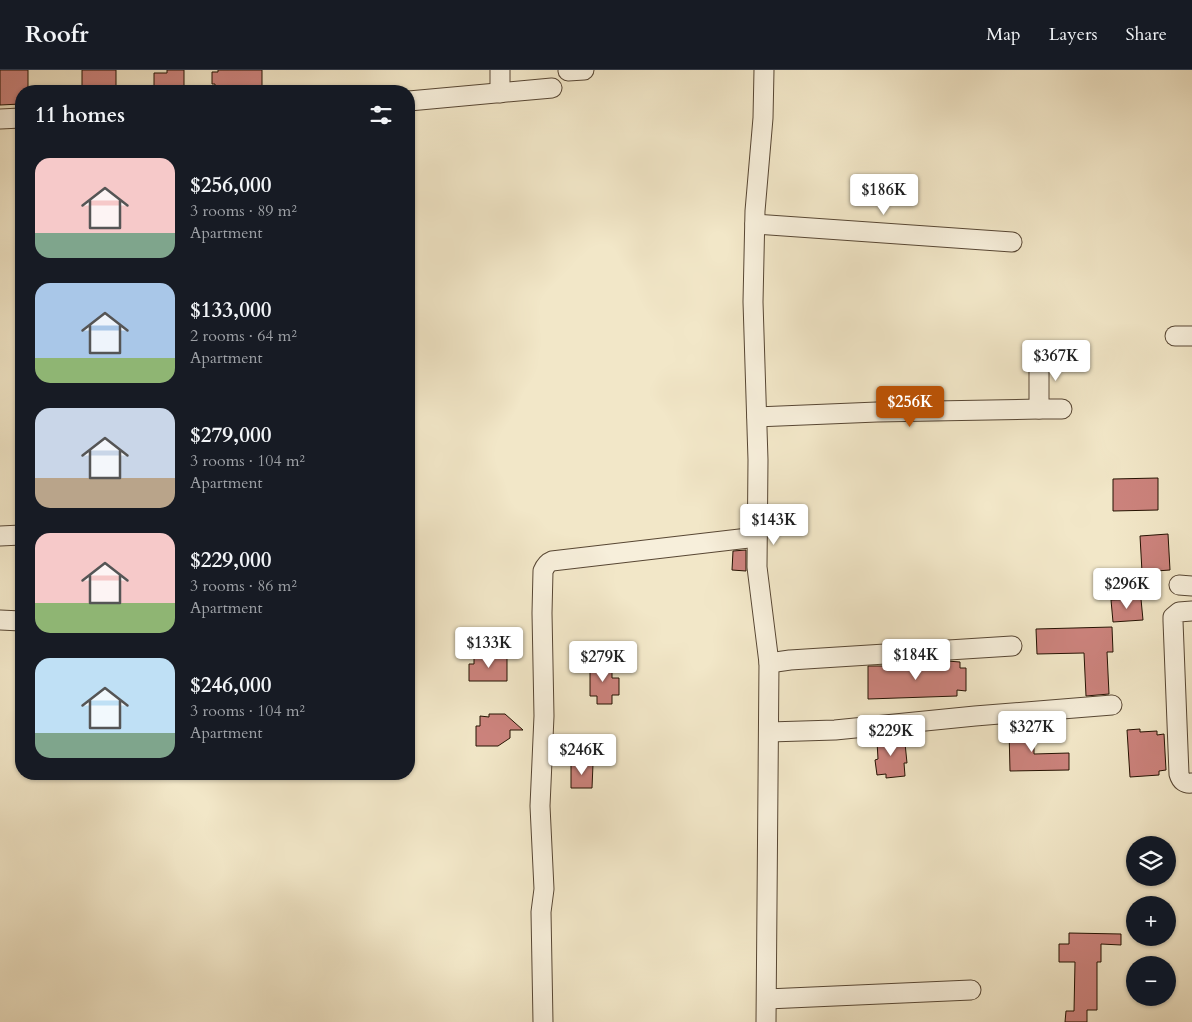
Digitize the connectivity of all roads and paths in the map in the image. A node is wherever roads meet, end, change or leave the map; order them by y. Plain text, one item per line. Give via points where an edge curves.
1 (500, 70) edge
2 (764, 70) edge
3 (552, 88) dead end
4 (500, 93) junction
5 (415, 100) edge
6 (15, 118) edge
7 (0, 119) edge
8 (755, 224) junction
9 (1012, 242) dead end
10 (1039, 355) dead end
11 (1039, 408) junction
12 (1062, 409) dead end
13 (756, 417) junction
14 (15, 535) edge
15 (0, 536) edge
16 (758, 536) junction
17 (1192, 611) edge
18 (0, 620) edge
19 (15, 621) edge
20 (1012, 646) dead end
21 (769, 662) junction
22 (1112, 705) dead end
23 (769, 732) junction
24 (1192, 783) edge
25 (970, 990) dead end
26 (767, 999) junction
27 (543, 1022) edge
28 (766, 1022) edge

1 - 4 street
2 - 8 street
3 - 4 street
4 - 5 street
6 - 7 street
8 - 9 street
8 - 13 street via 752,302
10 - 11 street
11 - 12 street
11 - 13 street
13 - 16 street
14 - 15 street
16 - 21 street via 757,567
16 - 27 street via 552,561 545,566 540,806 544,889 541,912
17 - 24 street via 1179,612 1173,618 1178,774 1185,782
18 - 19 street
20 - 21 street
21 - 23 street
22 - 23 street via 835,730
23 - 26 street
25 - 26 street
26 - 28 street

